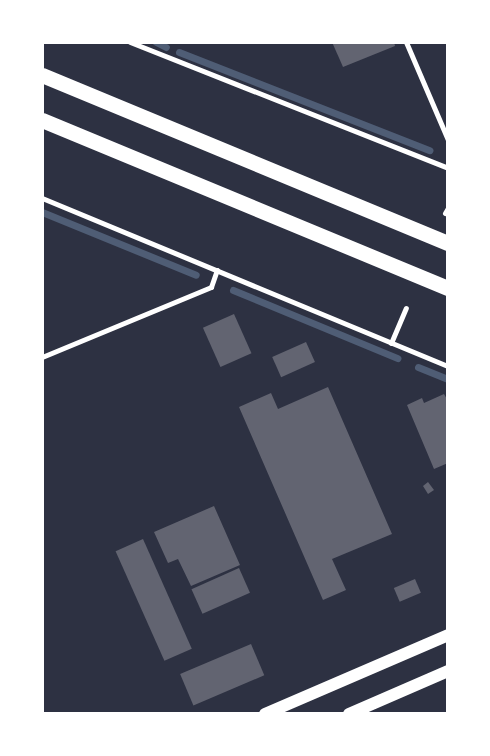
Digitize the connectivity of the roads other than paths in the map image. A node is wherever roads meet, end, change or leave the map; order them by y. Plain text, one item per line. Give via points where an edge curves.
1 (130, 42) edge
2 (406, 42) edge
3 (42, 75) edge
4 (42, 120) edge
5 (448, 140) edge
6 (448, 168) edge
7 (42, 198) edge
8 (448, 243) edge
9 (217, 270) junction
10 (448, 288) edge
11 (406, 308) dead end
12 (392, 343) junction
13 (42, 357) edge
14 (448, 366) edge
15 (448, 635) edge
16 (448, 671) edge
17 (265, 714) edge
18 (348, 714) edge

1 - 6 street
2 - 5 street
3 - 8 highway
4 - 10 highway
7 - 9 street
9 - 12 street
9 - 13 street via 211,286
11 - 12 street
12 - 14 street
15 - 17 main road
16 - 18 main road

